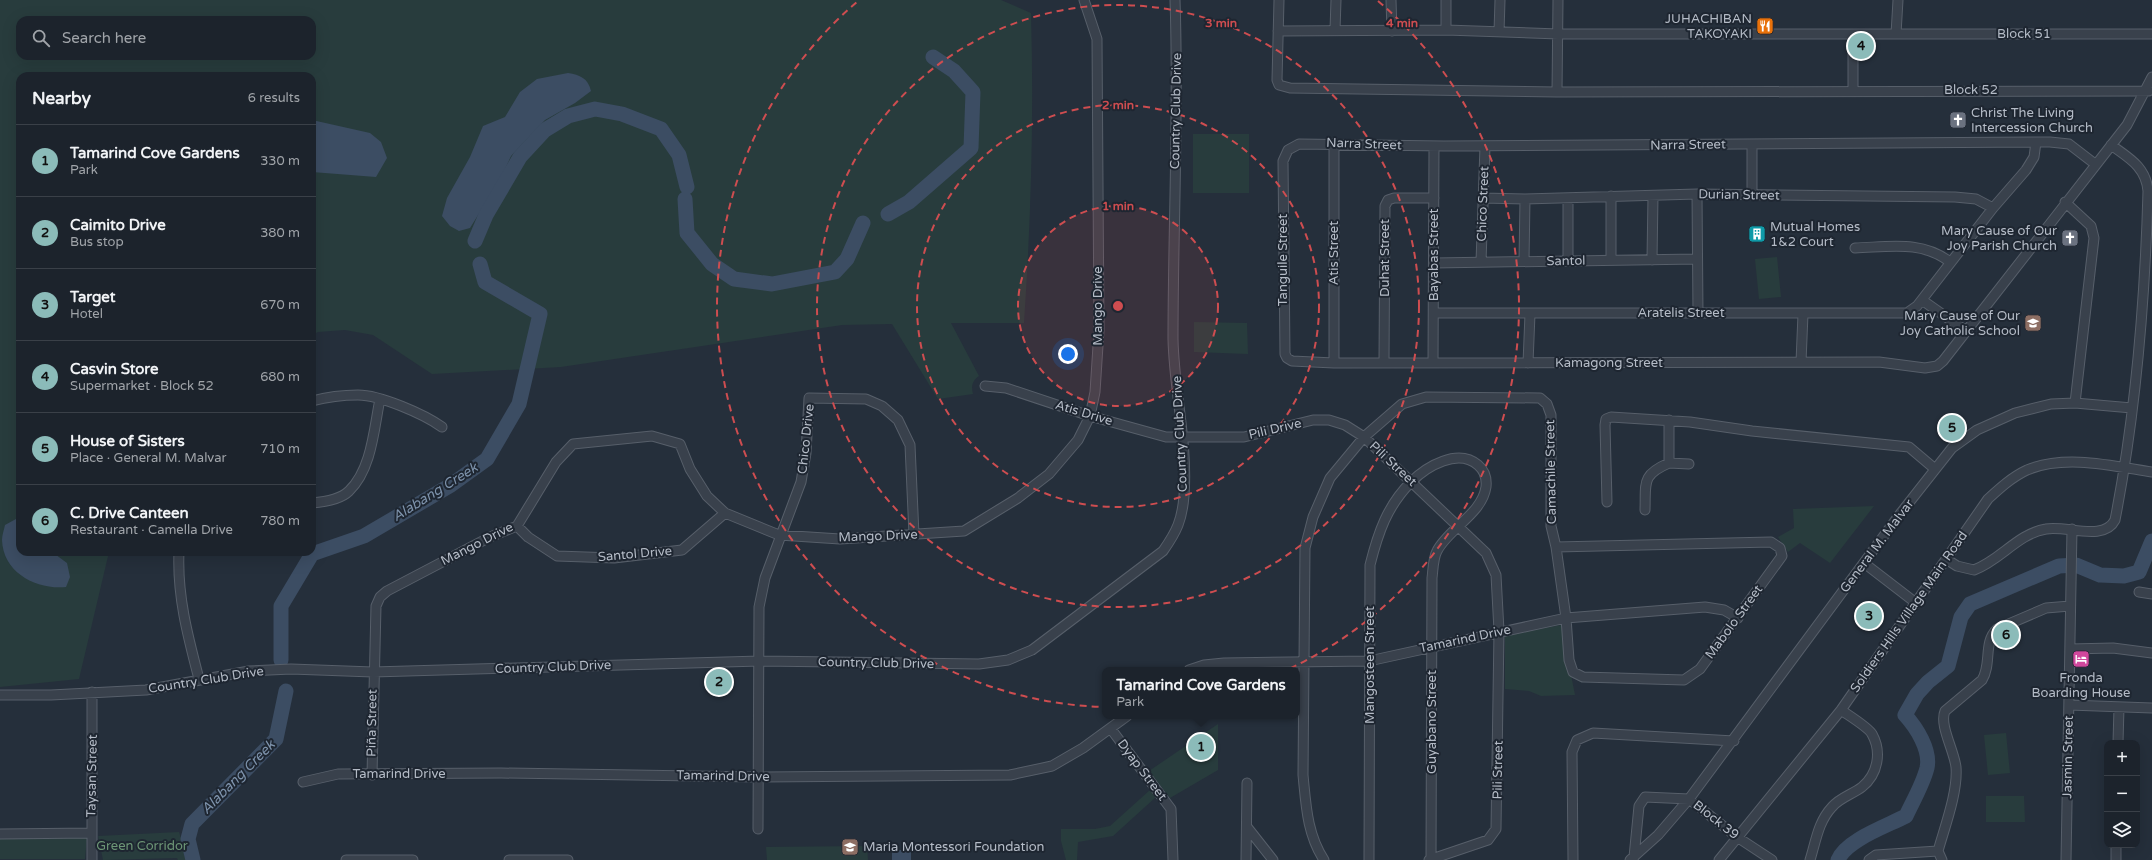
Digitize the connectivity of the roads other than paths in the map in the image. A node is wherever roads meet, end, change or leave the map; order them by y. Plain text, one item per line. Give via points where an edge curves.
1 (1084, 0) edge
2 (1174, 0) edge
3 (1278, 0) edge
4 (1336, 0) edge
5 (1391, 0) edge
6 (1446, 0) edge
7 (1500, 0) edge
8 (1558, 0) edge
9 (1898, 0) edge
10 (1335, 30) junction
11 (1446, 30) junction
12 (1278, 31) junction
13 (1392, 31) junction
14 (1500, 32) junction
15 (1559, 34) junction
16 (1853, 34) junction
17 (1896, 34) junction
18 (2152, 34) edge
19 (2152, 77) edge
20 (1853, 90) junction
21 (2149, 91) edge
22 (1557, 92) junction
23 (2036, 142) junction
24 (1334, 143) junction
25 (1752, 144) junction
26 (2111, 145) junction
27 (1434, 146) junction
28 (1485, 146) junction
29 (1284, 161) joint
30 (2095, 164) junction
31 (1697, 194) junction
32 (1752, 195) junction
33 (1611, 196) junction
34 (1653, 196) junction
35 (1434, 198) junction
36 (1483, 198) junction
37 (1568, 198) junction
38 (1525, 199) junction
39 (2065, 202) junction
40 (1993, 208) junction
41 (1855, 248) dead end
42 (1698, 259) junction
43 (1610, 260) junction
44 (1652, 260) junction
45 (1568, 261) junction
46 (1481, 262) junction
47 (1524, 262) junction
48 (1950, 262) junction
49 (1434, 263) junction
50 (2148, 288) edge
51 (1922, 300) junction
52 (1698, 312) junction
53 (1434, 313) junction
54 (1530, 314) junction
55 (1803, 314) junction
56 (1966, 331) junction
57 (1287, 358) joint
58 (1334, 362) junction
59 (1384, 362) junction
60 (1801, 362) junction
61 (1433, 363) junction
62 (1528, 363) junction
63 (986, 386) dead end
64 (380, 399) junction
65 (316, 400) edge
66 (2075, 403) junction
67 (2132, 408) junction
68 (1090, 416) junction
69 (1669, 420) junction
70 (442, 427) dead end
71 (1182, 436) junction
72 (1364, 437) junction
73 (1669, 463) junction
74 (1688, 464) dead end
75 (2125, 468) junction
76 (1935, 469) junction
77 (2152, 472) edge
78 (1411, 482) junction
79 (1607, 502) dead end
80 (316, 503) edge
81 (1645, 510) dead end
82 (725, 512) junction
83 (517, 526) junction
84 (1459, 526) junction
85 (2072, 529) junction
86 (780, 535) junction
87 (914, 535) junction
88 (1556, 547) junction
89 (179, 556) edge
90 (1946, 559) junction
91 (1864, 563) junction
92 (2139, 592) dead end
93 (2152, 594) edge
94 (1916, 603) junction
95 (2070, 606) junction
96 (1566, 618) junction
97 (1738, 618) junction
98 (1499, 631) junction
99 (1433, 646) junction
100 (2070, 649) junction
101 (2152, 653) edge
102 (760, 661) junction
103 (1370, 661) junction
104 (1303, 663) junction
105 (1198, 667) edge
106 (373, 672) junction
107 (199, 679) junction
108 (92, 692) junction
109 (0, 695) edge
110 (2069, 705) junction
111 (2119, 707) junction
112 (2152, 708) edge
113 (1841, 710) junction
114 (1123, 719) edge
115 (1111, 729) junction
116 (2118, 740) edge
117 (1734, 742) junction
118 (372, 774) junction
119 (757, 777) junction
120 (303, 782) dead end
121 (1247, 782) dead end
122 (1690, 799) junction
123 (1247, 827) junction
124 (758, 830) dead end
125 (91, 833) junction
126 (0, 834) edge
127 (1737, 837) junction
128 (2116, 848) edge
129 (1938, 851) junction
130 (1632, 858) edge
131 (92, 860) edge
132 (346, 860) edge
133 (412, 860) edge
134 (509, 860) edge
135 (563, 860) edge
136 (568, 860) edge
137 (1173, 860) edge
138 (1246, 860) edge
139 (1273, 860) edge
140 (1324, 860) edge
141 (1369, 860) edge
142 (1430, 860) edge
143 (1573, 860) edge
144 (1720, 860) edge
145 (1772, 860) edge
146 (1810, 860) edge
147 (1869, 860) edge
148 (1942, 860) edge
149 (2066, 860) edge
150 (2116, 860) edge

1 - 68 street, Mango Drive via 1097,39 1099,330 1096,392
2 - 71 street, Country Club Drive via 1176,51 1173,341
3 - 12 street
4 - 10 street
5 - 13 street
6 - 11 street
7 - 14 street
8 - 15 street
9 - 17 street
10 - 12 street, Block 51
10 - 13 street, Block 51
11 - 13 street, Block 51
11 - 14 street, Block 51
12 - 22 street, Block 52 via 1277,80 1279,85 1290,88
14 - 15 street, Block 51
15 - 16 street, Block 51
15 - 22 street
16 - 17 street, Block 51
16 - 20 street
17 - 18 street, Block 51
19 - 21 street
20 - 21 street, Block 52
20 - 22 street, Block 52
21 - 26 street
23 - 25 street, Narra Street
23 - 30 street, Narra Street via 2069,144
23 - 40 street, Aratelis Street via 2031,163
24 - 27 street, Narra Street
24 - 29 street, Narra Street via 1299,144 1288,150
24 - 58 street, Atis Street
25 - 28 street, Narra Street
25 - 32 street
26 - 30 street
26 - 50 street via 2141,168 2147,183
27 - 28 street, Narra Street
27 - 35 street, Bayabas Street
28 - 36 street, Chico Street
29 - 57 street, Tanguile Street via 1284,349
30 - 39 street
31 - 32 street, Durian Street
31 - 34 street, Durian Street
31 - 42 street
32 - 40 street, Durian Street via 1955,197 1976,199
33 - 34 street, Durian Street
33 - 37 street, Durian Street
33 - 43 street
34 - 44 street
35 - 49 street, Bayabas Street
35 - 59 street, Duhat Street via 1394,198 1388,200 1385,206
36 - 38 street, Durian Street
36 - 46 street, Chico Street
37 - 38 street, Durian Street
37 - 45 street
38 - 47 street
39 - 56 street
39 - 66 street via 2091,226 2094,238
40 - 48 street, Aratelis Street
41 - 48 street via 1921,247 1939,254
42 - 44 street, Santol
42 - 52 street
43 - 44 street, Santol
43 - 45 street, Santol
45 - 47 street, Santol
46 - 47 street, Santol
46 - 49 street, Santol
48 - 51 street, Aratelis Street
49 - 53 street, Bayabas Street
50 - 67 street
51 - 55 street, Aratelis Street via 1913,310 1901,314
51 - 56 street
52 - 54 street, Aratelis Street
52 - 55 street, Aratelis Street
53 - 54 street, Aratelis Street
53 - 61 street, Bayabas Street
54 - 62 street
55 - 60 street
56 - 60 street, Kamagong Street via 1943,361 1932,368 1879,362
57 - 58 street, Kamagong Street via 1297,362
58 - 59 street, Kamagong Street
59 - 61 street, Kamagong Street
60 - 62 street, Kamagong Street
61 - 62 street, Kamagong Street
63 - 68 street, Atis Drive via 1006,388
64 - 65 street via 359,395
64 - 70 street via 429,417
64 - 80 street via 363,472 349,492 329,501
66 - 67 street, General M. Malvar
66 - 76 street, General M. Malvar via 2051,404 2014,413 1977,430 1952,448
67 - 75 street
68 - 71 street, Atis Drive via 1166,437
68 - 87 street, Mango Drive via 1078,440 1049,474 1018,498 964,531
69 - 73 street
69 - 76 street via 1909,447
69 - 79 street via 1606,419
71 - 72 street, Pili Drive via 1244,437 1313,420 1329,420 1345,425
71 - 102 street, Country Club Drive via 1184,495 1177,531 1163,551 1032,650 1008,660 979,664
72 - 78 street, Pili Street
72 - 88 street, Camachile Street via 1402,404 1426,396 1540,398 1547,404 1551,415 1551,526
72 - 104 street, Pili Street via 1330,478 1313,517 1305,548
73 - 74 street
73 - 81 street via 1649,474 1646,481
75 - 77 street, Soldiers Hills Village Main Road
75 - 85 street via 2112,526 2102,531
75 - 90 street, Soldiers Hills Village Main Road via 2083,463 2054,463 2028,470 2006,482 1988,499
76 - 91 street, General M. Malvar
78 - 84 street, Pili Street
78 - 84 street, Guyabano Street via 1434,464 1463,457 1474,461 1482,468 1486,476 1483,497
78 - 103 street, Mangosteen Street via 1390,508 1378,533 1372,559
82 - 83 street, Santol Drive via 682,550 614,558 557,556 528,537
82 - 83 street, Mango Drive via 707,496 690,470 680,444 652,436 573,444 556,462
82 - 86 street, Mango Drive
83 - 106 street, Mango Drive via 458,553 380,597 376,606
84 - 98 street, Pili Street via 1486,553 1496,575
84 - 99 street, Guyabano Street via 1436,552 1432,578
85 - 90 street via 2048,528 2033,532 1974,570 1957,566
85 - 95 street, Jasmin Street
86 - 87 street, Mango Drive via 840,539
86 - 87 street, Chico Drive via 801,482 806,453 809,398 866,399 882,406 898,420 910,444
86 - 102 street, Chico Drive via 765,578 760,607
88 - 96 street, Mabolo Street
88 - 97 street, Mabolo Street via 1770,542 1780,548 1782,556
89 - 107 street via 178,576 183,615
90 - 94 street, Soldiers Hills Village Main Road
91 - 94 street
91 - 117 street, General M. Malvar
92 - 93 street
94 - 113 street, Soldiers Hills Village Main Road
95 - 100 street, Jasmin Street
95 - 129 street via 2046,608 1997,628 1991,634 1982,680 1945,710 1944,723 1954,757 1956,780
96 - 97 street, Tamarind Drive via 1705,607 1724,610
96 - 97 street, Mabolo Street via 1572,672 1583,677 1684,680 1700,669
96 - 98 street, Tamarind Drive
98 - 99 street, Tamarind Drive
98 - 142 street, Pili Street via 1496,829 1488,840
99 - 103 street, Tamarind Drive
99 - 142 street, Guyabano Street
100 - 101 street via 2113,648
100 - 110 street, Jasmin Street
102 - 106 street, Country Club Drive
102 - 119 street, Chico Drive
103 - 104 street, Tamarind Drive
103 - 141 street, Mangosteen Street
104 - 105 street, Tamarind Drive via 1224,663
104 - 140 street, Pili Street via 1306,812 1312,836
106 - 107 street, Country Club Drive via 256,670
106 - 118 street, Piña Street
107 - 108 street, Country Club Drive via 146,690
108 - 109 street, Country Club Drive
108 - 125 street, Taysan Street
110 - 111 street
110 - 149 street, Jasmin Street
111 - 112 street
111 - 116 street
113 - 127 street, Soldiers Hills Village Main Road
113 - 146 street via 1872,733 1877,750 1877,767 1872,778 1833,805 1824,816
114 - 115 street, Tamarind Drive
115 - 119 street, Tamarind Drive via 1052,766 1010,776
115 - 137 street, Dyap Street via 1171,810
117 - 122 street, General M. Malvar
117 - 143 street via 1593,733 1577,740 1572,752
118 - 119 street, Tamarind Drive via 501,773
118 - 120 street, Tamarind Drive via 338,774
119 - 124 street, Chico Drive
121 - 123 street
122 - 127 street, Block 39
122 - 130 street, General M. Malvar via 1658,835
122 - 130 street, Block 39 via 1645,797 1639,806
123 - 138 street
123 - 139 street
125 - 126 street
125 - 131 street, Taysan Street
127 - 144 street, Soldiers Hills Village Main Road
127 - 145 street, Block 39
128 - 150 street
129 - 147 street via 1876,855
129 - 148 street
132 - 133 street
134 - 135 street
135 - 136 street

